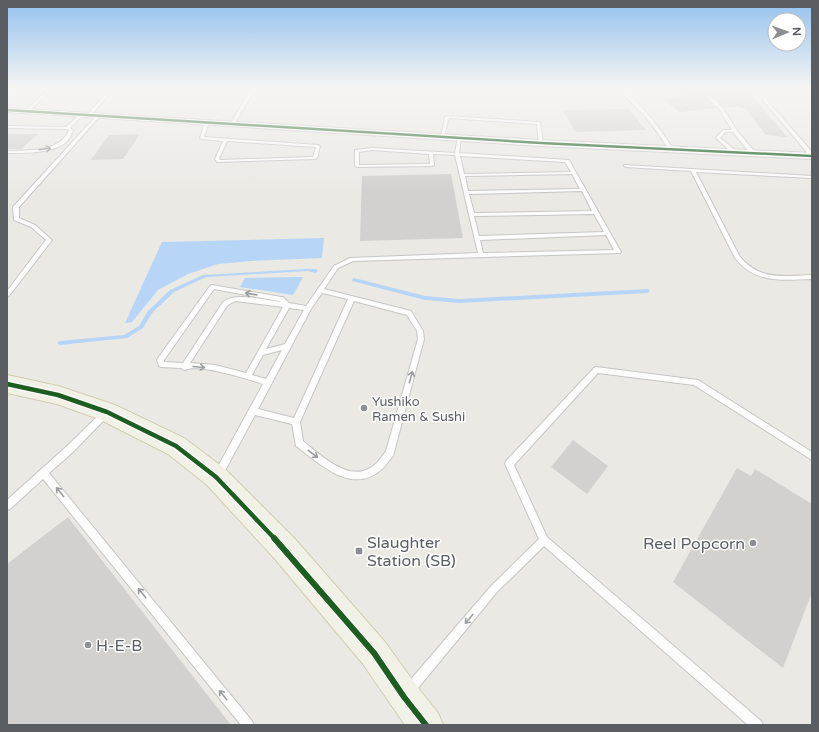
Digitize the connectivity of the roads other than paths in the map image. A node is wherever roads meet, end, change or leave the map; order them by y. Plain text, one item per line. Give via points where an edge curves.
1 (74, 123) edge
2 (92, 123) edge
3 (207, 123) edge
4 (236, 123) edge
5 (445, 123) edge
6 (540, 123) edge
7 (655, 123) edge
8 (731, 123) edge
9 (785, 123) edge
10 (7, 126) edge
11 (67, 128) junction
12 (735, 131) junction
13 (442, 136) junction
14 (459, 138) junction
15 (225, 140) junction
16 (541, 143) junction
17 (671, 149) junction
18 (733, 151) junction
19 (7, 152) edge
20 (752, 152) junction
21 (431, 153) junction
22 (457, 154) junction
23 (812, 155) edge
24 (626, 166) dead end
25 (692, 170) junction
26 (574, 173) junction
27 (462, 175) junction
28 (812, 177) edge
29 (584, 190) junction
30 (466, 193) junction
31 (596, 212) junction
32 (472, 215) junction
33 (608, 233) junction
34 (477, 238) junction
35 (481, 255) junction
36 (812, 277) edge
37 (320, 290) junction
38 (7, 295) edge
39 (352, 298) junction
40 (288, 305) junction
41 (308, 308) junction
42 (287, 346) junction
43 (261, 353) junction
44 (184, 367) junction
45 (248, 376) junction
46 (267, 382) junction
47 (7, 384) edge
48 (252, 411) junction
49 (107, 412) junction
50 (296, 422) junction
51 (812, 456) edge
52 (44, 473) junction
53 (216, 477) junction
54 (7, 506) edge
55 (544, 540) junction
56 (404, 697) junction
57 (248, 725) edge
58 (426, 725) edge
59 (757, 725) edge

1 - 11 lane
2 - 38 lane via 16,207 16,219 33,226 49,240
3 - 15 lane via 202,138
4 - 13 street
5 - 13 lane
6 - 16 lane
7 - 17 lane
8 - 12 lane
9 - 23 lane
10 - 11 lane
19 -> 11 lane via 55,147 70,135 71,130
12 - 18 lane via 724,130 718,138
12 - 20 lane
13 - 14 street
14 - 16 street
14 - 22 lane
15 - 15 lane via 264,142 318,146 315,158 220,161 217,159
16 - 17 street
17 - 18 street
18 - 20 street
20 - 23 street
21 - 21 lane via 358,151 357,166 432,165
21 - 22 lane
22 - 26 lane via 567,161
22 - 27 lane
24 - 25 lane
25 - 28 lane
25 - 36 lane via 738,258 748,269 767,277
26 - 27 lane
26 - 29 lane
27 - 30 lane
29 - 30 lane
29 - 31 lane
30 - 32 lane
31 - 32 lane
31 - 33 lane
32 - 34 lane
33 - 34 lane
33 - 35 lane via 618,252
34 - 35 lane
35 - 37 lane via 352,259 336,267
37 - 39 lane
37 - 41 lane
39 - 50 lane
50 -> 39 lane via 299,443 337,472 352,476 368,475 382,465 390,453 421,339 420,331 409,313
40 - 41 lane
40 - 43 lane
40 - 44 lane via 230,301 225,304
40 -> 44 lane via 281,299 212,287 161,357 161,364
41 - 42 lane
42 - 43 lane
42 - 46 lane
43 - 45 lane
44 -> 45 lane via 199,366
45 - 46 lane
46 - 48 lane
47 - 49 main road via 58,395
48 - 50 lane
48 - 53 lane
49 - 52 lane
49 - 53 main road via 176,446
51 - 55 lane via 695,382 596,370 509,464
52 - 54 lane
57 -> 52 lane
53 - 56 main road via 285,549 374,653
55 -> 56 lane via 494,589
55 - 59 lane
56 - 58 main road

